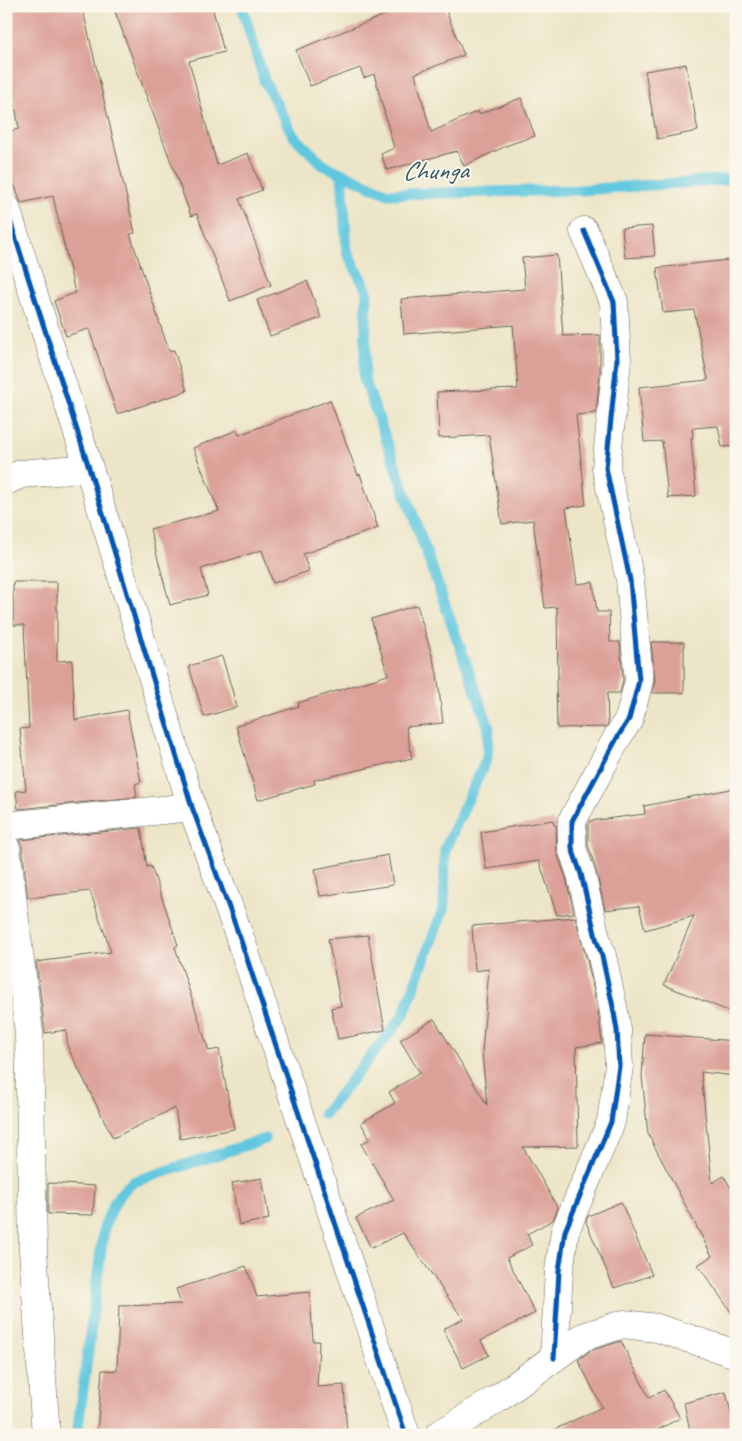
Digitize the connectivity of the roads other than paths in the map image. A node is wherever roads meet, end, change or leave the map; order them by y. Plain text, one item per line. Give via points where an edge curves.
1 (6, 208) edge
2 (584, 231) dead end
3 (89, 468) junction
4 (6, 481) edge
5 (192, 807) junction
6 (6, 826) edge
7 (6, 848) edge
8 (736, 1354) edge
9 (554, 1358) junction
10 (46, 1435) edge
11 (406, 1435) edge
12 (439, 1435) edge

1 - 3 street
2 - 9 street via 614,302 617,360 606,468 630,580 639,681 629,719 572,821 572,848 613,1006 619,1066 611,1122 565,1231 559,1271
3 - 4 street via 21,474
3 - 5 street
5 - 6 street
5 - 11 street via 240,938
7 - 10 street via 29,1033 33,1250
8 - 9 street via 657,1328 623,1324 583,1337
9 - 12 street

